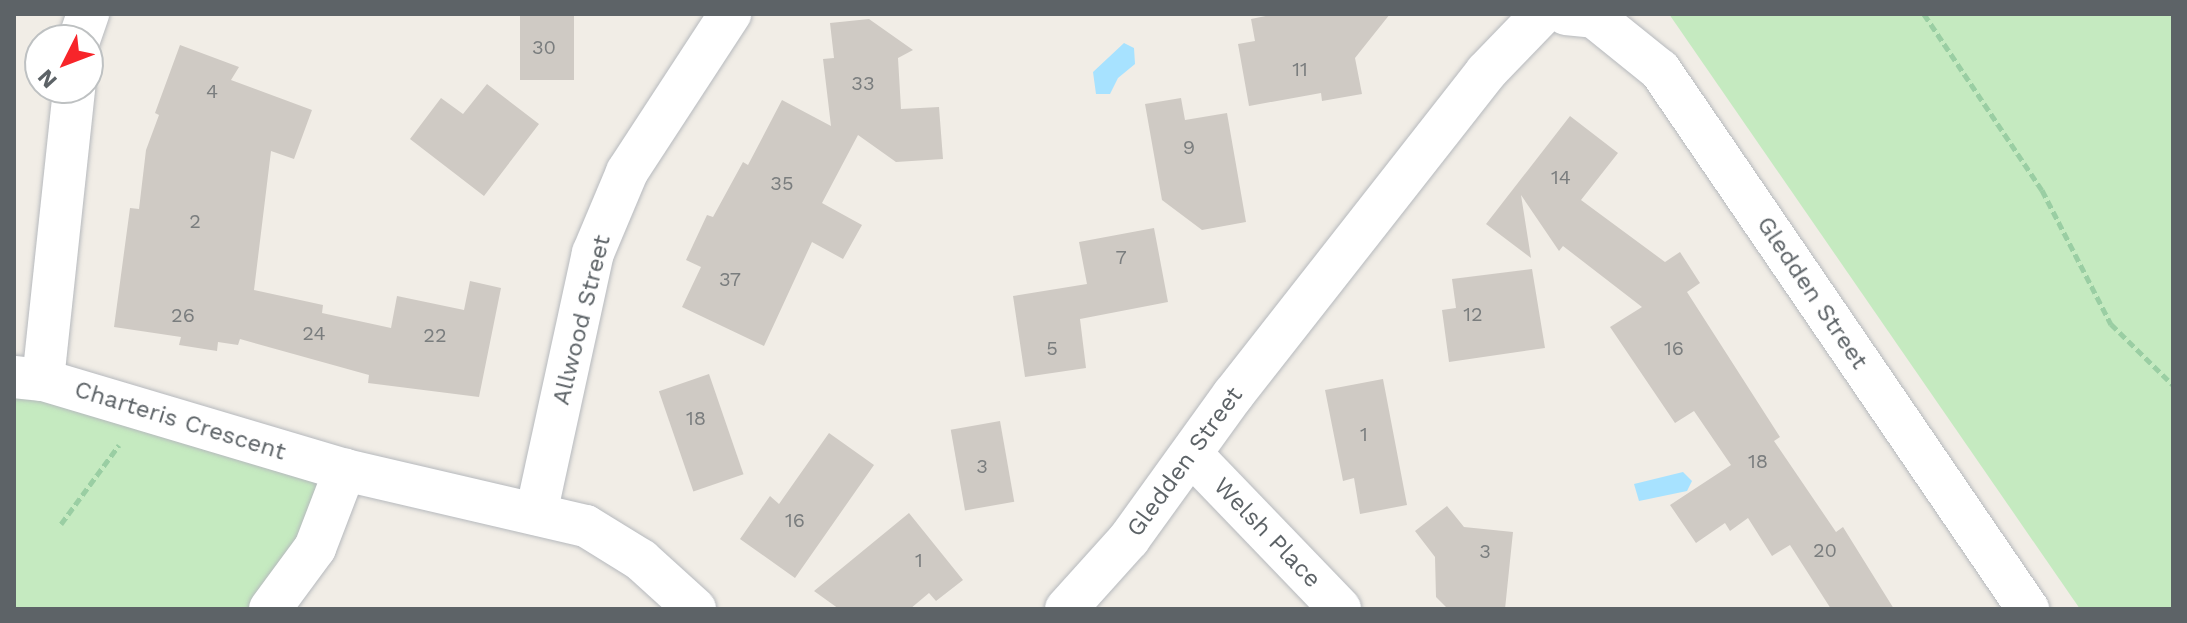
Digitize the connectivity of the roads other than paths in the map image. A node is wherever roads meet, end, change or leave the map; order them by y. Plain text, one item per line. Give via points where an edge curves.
1 (730, 14) edge
2 (1542, 14) edge
3 (1566, 14) edge
4 (71, 104) edge
5 (28, 378) edge
6 (1193, 456) junction
7 (345, 470) junction
8 (536, 514) junction
9 (270, 609) edge
10 (695, 609) edge
11 (1066, 609) edge
12 (1340, 609) edge
13 (2028, 609) edge

1 - 8 street, Allwood Street via 627,172 593,253
2 - 6 street, Gledden Street via 1486,72 1233,395
3 - 13 street, Gledden Street via 1594,17 1660,70
4 - 5 street
5 - 7 street, Charteris Crescent
6 - 11 street, Gledden Street
6 - 12 street, Welsh Place
7 - 8 street, Charteris Crescent
7 - 9 street via 315,548
8 - 10 street, Charteris Crescent via 586,526 630,553

